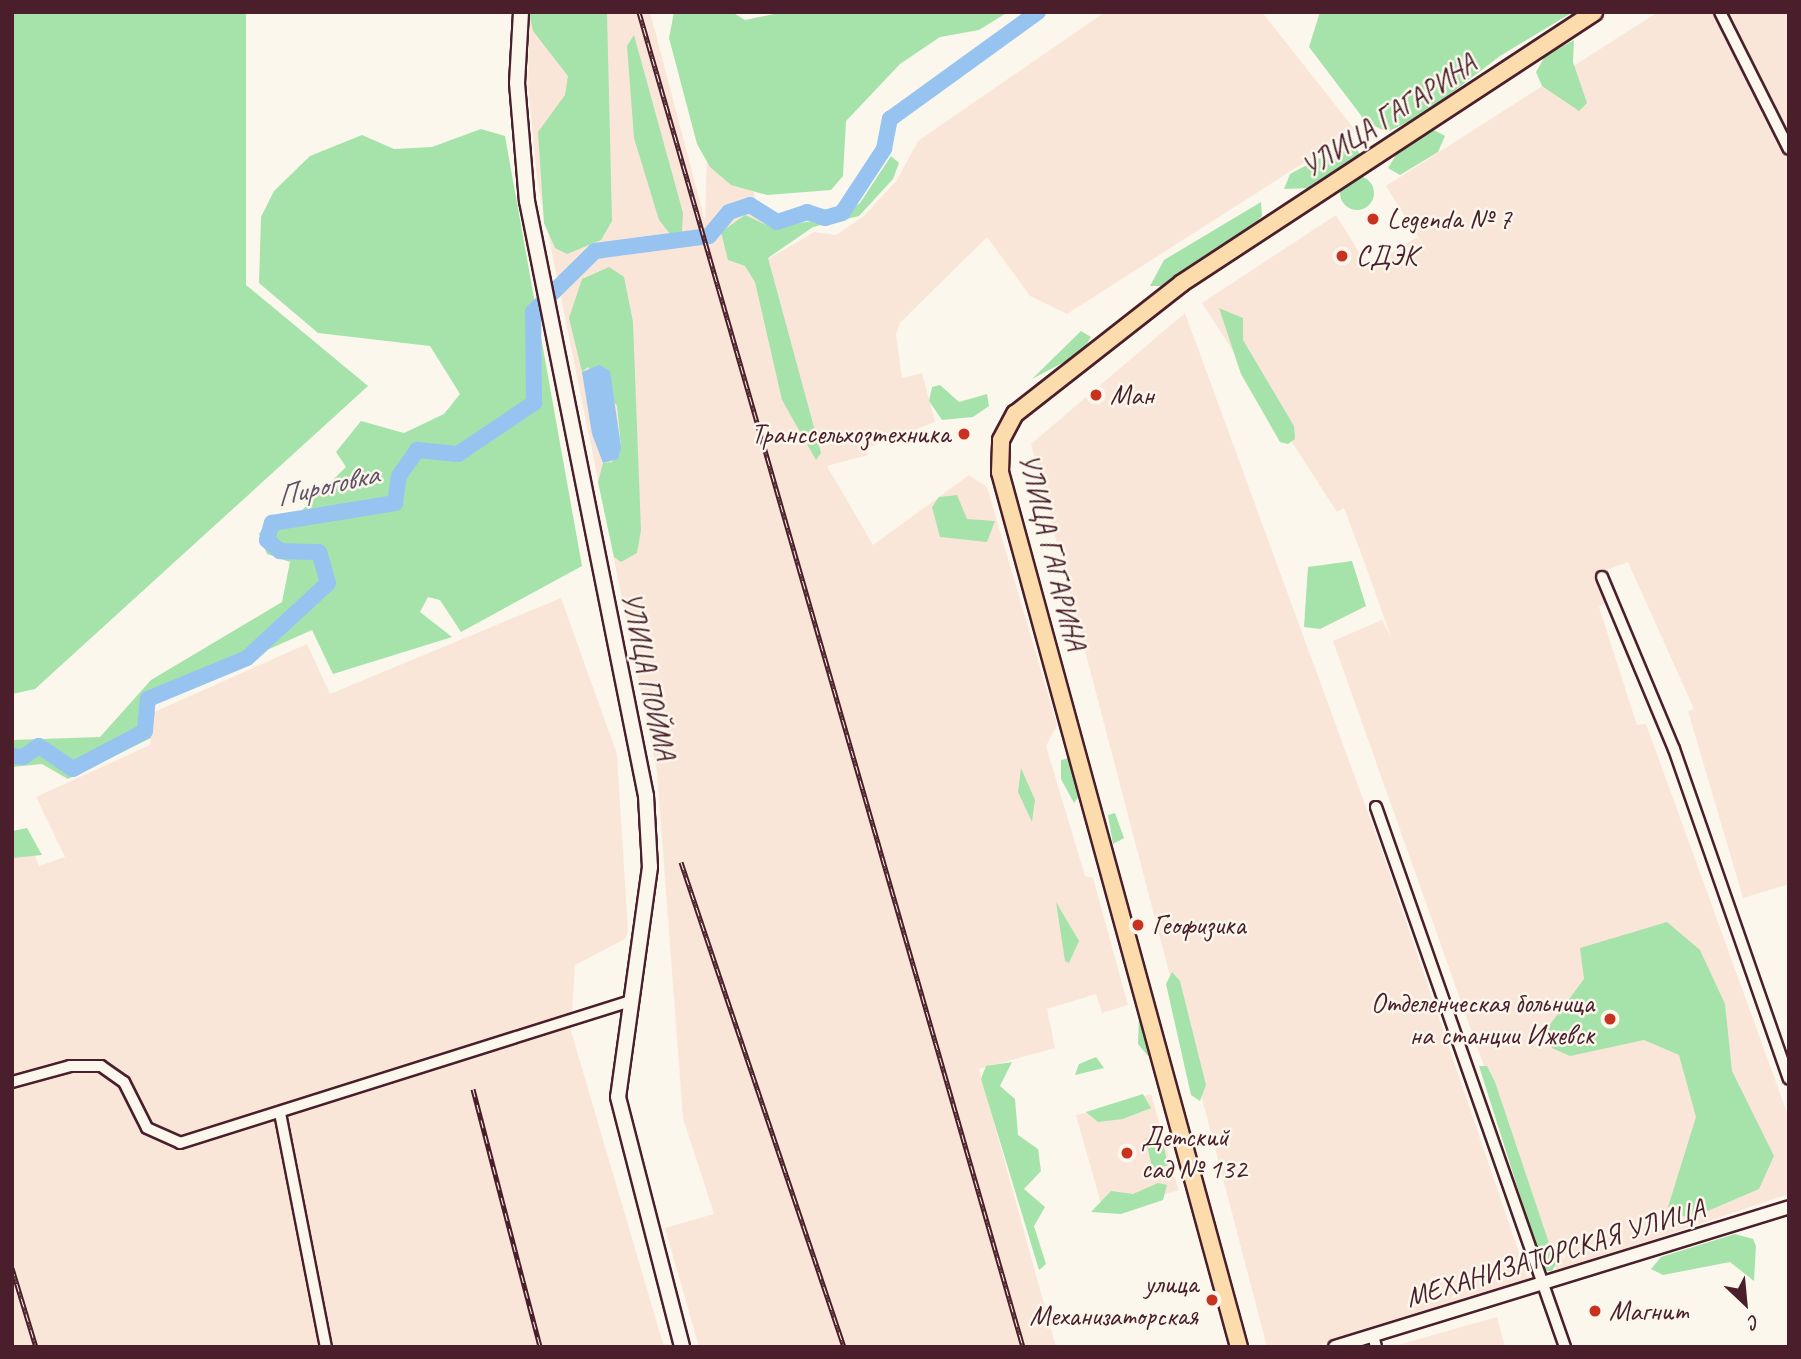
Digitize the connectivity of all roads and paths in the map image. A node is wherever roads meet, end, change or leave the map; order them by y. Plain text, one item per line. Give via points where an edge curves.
1 (522, 12) edge
2 (1594, 12) edge
3 (1720, 12) edge
4 (1789, 149) edge
5 (1602, 576) dead end
6 (1376, 807) dead end
7 (628, 1002) junction
8 (1789, 1079) edge
9 (12, 1082) edge
10 (280, 1113) junction
11 (1789, 1207) edge
12 (1545, 1282) junction
13 (1374, 1341) edge
14 (326, 1347) edge
15 (682, 1347) edge
16 (1239, 1347) edge
17 (1335, 1347) edge
18 (1565, 1347) edge

1 - 7 main road, УЛИЦА ПОЙМА via 517,83 527,201 646,796 650,867
2 - 16 main road, УЛИЦА ГАГАРИНА via 1182,284 1015,414 1000,440 1000,472
3 - 4 street
5 - 8 street via 1674,749
6 - 12 street
7 - 10 street
7 - 15 main road, УЛИЦА ПОЙМА via 618,1097 621,1124
9 - 10 street via 70,1066 101,1066 124,1082 147,1128 167,1142 195,1140
10 - 14 street
11 - 12 street, МЕХАНИЗАТОРСКАЯ УЛИЦА
12 - 13 street, МЕХАНИЗАТОРСКАЯ УЛИЦА
12 - 18 street
13 - 17 street, МЕХАНИЗАТОРСКАЯ УЛИЦА

